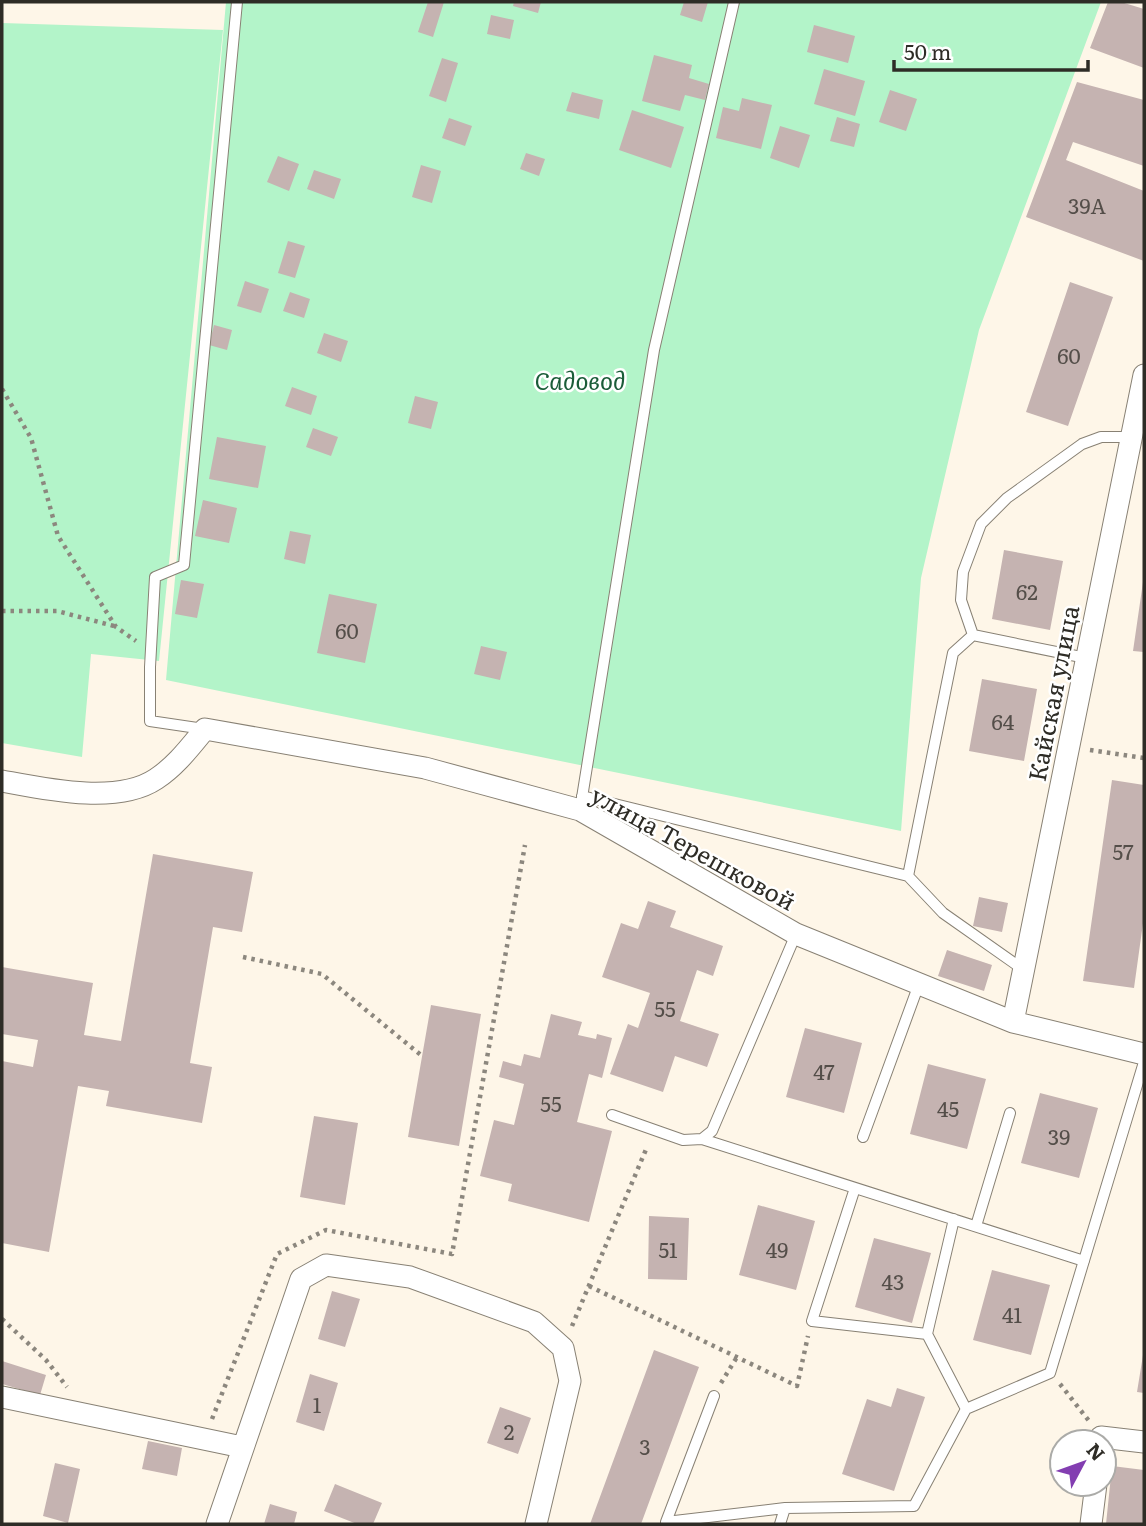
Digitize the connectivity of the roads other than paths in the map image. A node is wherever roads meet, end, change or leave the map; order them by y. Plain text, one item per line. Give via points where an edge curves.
1 (237, 2) edge
2 (734, 2) edge
3 (1144, 375) edge
4 (1130, 437) junction
5 (973, 635) junction
6 (1086, 658) junction
7 (205, 729) junction
8 (2, 781) edge
9 (581, 803) junction
10 (908, 876) junction
11 (796, 934) junction
12 (1024, 970) junction
13 (919, 984) junction
14 (1013, 1022) junction
15 (1144, 1054) edge
16 (1144, 1062) edge
17 (1010, 1113) dead end
18 (612, 1115) dead end
19 (863, 1138) dead end
20 (702, 1139) junction
21 (855, 1188) junction
22 (954, 1219) junction
23 (976, 1226) junction
24 (1084, 1261) junction
25 (927, 1334) junction
26 (714, 1396) road end
27 (2, 1397) edge
28 (966, 1409) junction
29 (1118, 1440) edge
30 (1144, 1441) edge
31 (242, 1447) junction
32 (1094, 1498) edge
33 (785, 1508) junction
34 (666, 1523) edge
35 (217, 1524) edge
36 (536, 1524) edge
37 (780, 1524) edge
38 (1091, 1524) edge

1 - 7 lane via 184,565 155,577 151,651 150,721
2 - 9 lane via 654,350
3 - 4 street, Кайская улица
4 - 5 lane via 1101,437 1082,444 1007,498 981,524 963,572 961,600
4 - 6 street, Кайская улица
5 - 6 lane
5 - 10 lane via 953,653
6 - 12 street, Кайская улица
7 - 8 street via 181,759 140,788 111,793 55,791
7 - 9 street, улица Терешковой via 425,768
9 - 10 lane
9 - 11 street, улица Терешковой
10 - 12 lane via 943,913
11 - 13 street, улица Терешковой
11 - 20 lane via 712,1131
12 - 14 street, Кайская улица
13 - 14 street, улица Терешковой
13 - 19 lane
14 - 15 street, улица Терешковой
16 - 24 lane
17 - 23 lane
18 - 20 lane via 683,1140
20 - 21 lane
21 - 22 lane
21 - 25 lane via 811,1321
22 - 23 lane
22 - 25 lane
23 - 24 lane
24 - 28 lane via 1050,1373
25 - 28 lane
26 - 34 lane
27 - 31 street
28 - 33 lane via 914,1506
29 - 30 street
31 - 35 street
31 - 36 street via 301,1279 326,1265 410,1277 534,1322 563,1348 570,1381
32 - 38 street
33 - 34 lane
33 - 37 lane

